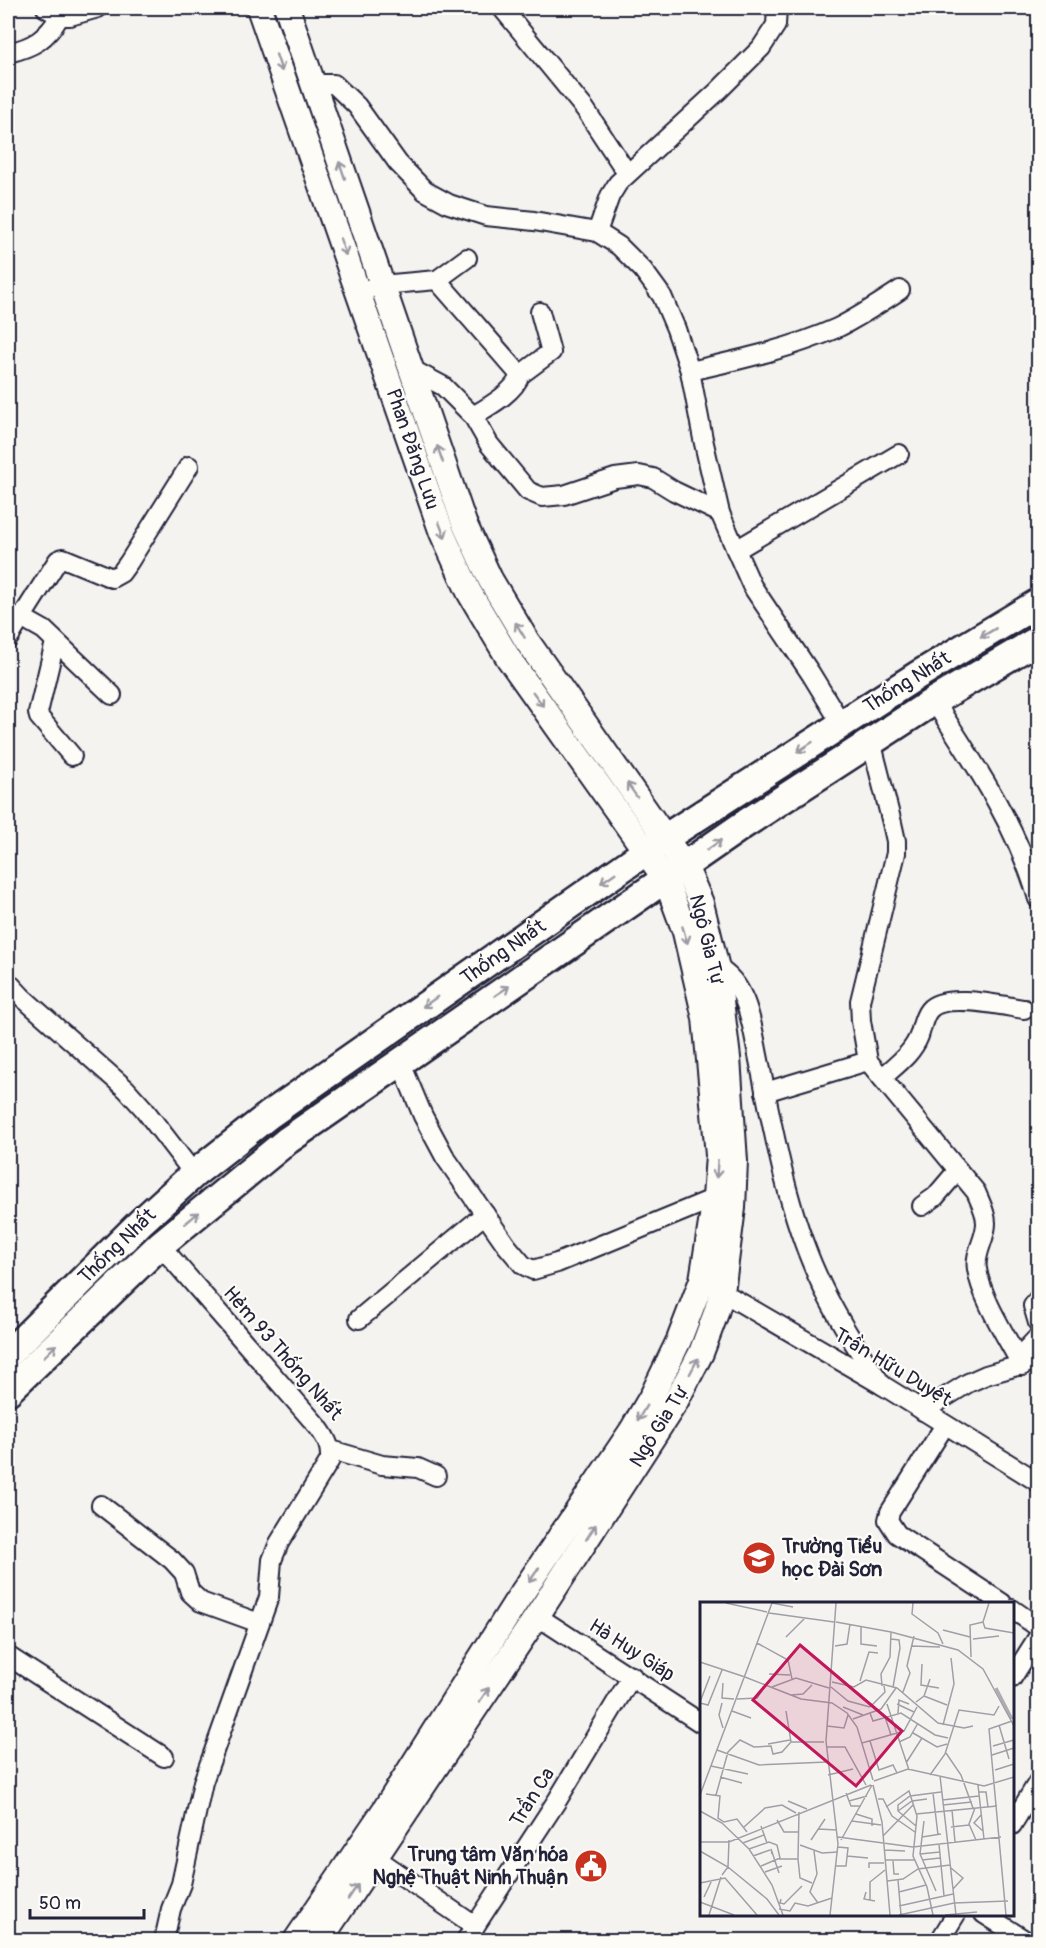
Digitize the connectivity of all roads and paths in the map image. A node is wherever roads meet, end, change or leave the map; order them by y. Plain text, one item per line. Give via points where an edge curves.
1 (98, 8) edge
2 (259, 8) edge
3 (287, 8) edge
4 (502, 8) edge
5 (777, 8) edge
6 (53, 12) edge
7 (8, 53) edge
8 (313, 84) junction
9 (627, 173) junction
10 (597, 232) junction
11 (466, 258) dead end
12 (437, 280) junction
13 (381, 285) junction
14 (900, 290) dead end
15 (359, 292) junction
16 (540, 312) dead end
17 (411, 369) junction
18 (690, 371) junction
19 (520, 375) junction
20 (473, 416) junction
21 (899, 454) dead end
22 (189, 466) dead end
23 (720, 513) junction
24 (736, 550) junction
25 (1038, 603) edge
26 (21, 617) junction
27 (8, 639) edge
28 (1038, 640) edge
29 (56, 642) junction
30 (918, 675) junction
31 (112, 695) dead end
32 (934, 701) junction
33 (841, 723) junction
34 (871, 741) junction
35 (72, 756) dead end
36 (656, 845) junction
37 (675, 873) junction
38 (1038, 899) edge
39 (717, 968) junction
40 (8, 982) edge
41 (1024, 1009) dead end
42 (400, 1060) junction
43 (868, 1061) junction
44 (336, 1067) junction
45 (882, 1078) junction
46 (765, 1092) junction
47 (352, 1094) junction
48 (958, 1170) junction
49 (194, 1174) junction
50 (715, 1198) junction
51 (922, 1206) dead end
52 (485, 1214) junction
53 (142, 1221) junction
54 (160, 1245) junction
55 (702, 1280) junction
56 (722, 1292) junction
57 (1038, 1299) edge
58 (359, 1319) dead end
59 (1038, 1323) edge
60 (1038, 1336) edge
61 (8, 1354) edge
62 (1026, 1362) edge
63 (12, 1379) edge
64 (882, 1385) junction
65 (923, 1412) junction
66 (945, 1425) junction
67 (331, 1450) junction
68 (619, 1469) junction
69 (436, 1476) dead end
70 (1038, 1482) edge
71 (101, 1505) dead end
72 (516, 1602) junction
73 (1000, 1602) edge
74 (1013, 1610) edge
75 (537, 1616) junction
76 (260, 1623) junction
77 (1038, 1627) edge
78 (1038, 1637) edge
79 (8, 1656) edge
80 (1013, 1675) edge
81 (632, 1676) junction
82 (457, 1715) junction
83 (700, 1722) edge
84 (164, 1756) dead end
85 (1038, 1782) edge
86 (1013, 1822) edge
87 (368, 1852) junction
88 (955, 1915) edge
89 (986, 1915) edge
90 (322, 1927) edge
91 (471, 1933) edge
92 (164, 1941) edge
93 (296, 1941) edge
94 (940, 1941) edge
95 (1025, 1941) edge

1 - 6 street via 70,16
2 -> 15 main road, Phan Đăng Lưu
3 - 8 main road, Phan Đăng Lưu
4 - 9 street via 585,109
5 - 9 street via 776,26 761,48
6 - 7 street via 53,28 37,43
8 - 10 street via 334,84 357,106 398,163 425,191 448,204 486,216
13 -> 8 main road, Phan Đăng Lưu
9 - 10 street via 610,196
10 - 18 street via 620,246 662,296
11 - 12 street
12 - 13 street
12 - 19 street
13 - 15 street
13 - 17 main road, Phan Đăng Lưu
14 - 18 street via 858,317 810,339
15 -> 36 main road, Phan Đăng Lưu via 442,533 469,592 509,659
16 - 19 street via 551,352
17 - 20 street via 443,386
36 -> 17 main road, Phan Đăng Lưu via 490,579 464,523
18 - 23 street
19 - 20 street via 494,403
20 - 23 street via 489,444 528,491 542,496 564,495 615,478 639,475 653,478
21 - 24 street
22 - 26 street via 121,573 106,577 63,558 54,564
23 - 24 street
24 - 33 street via 752,586
25 -> 30 main road, Thống Nhất
26 - 27 street
26 - 29 street
28 - 32 main road, Thống Nhất
29 - 31 street
29 - 35 street via 38,713
30 - 32 main road
30 - 33 main road, Thống Nhất
32 - 34 main road, Thống Nhất
32 - 38 street via 989,785 1013,833
33 -> 36 main road, Thống Nhất
37 -> 34 main road, Thống Nhất
34 - 43 street via 896,841 860,1001
36 - 37 main road, Ngô Gia Tự
36 -> 44 main road, Thống Nhất
37 - 39 main road, Ngô Gia Tự via 701,903
42 -> 37 main road, Thống Nhất
37 -> 50 main road, Ngô Gia Tự via 705,1018 718,1155
39 - 46 street via 727,973 742,995
39 - 56 main road, Ngô Gia Tự via 735,1161
40 - 49 street via 126,1089
41 - 45 street via 956,1000 939,1003 928,1010 911,1051
42 - 47 main road, Thống Nhất
42 - 52 street via 445,1157
43 - 45 street
43 - 46 street
44 - 47 main road
44 - 49 main road, Thống Nhất
45 - 48 street
46 - 64 street via 777,1153 817,1275 844,1328
54 -> 47 main road, Thống Nhất via 288,1140
48 - 51 street
48 - 62 street via 976,1192 985,1213 986,1226 976,1266 981,1284
49 - 53 main road, Thống Nhất
50 - 52 street via 532,1270 523,1265
50 - 55 main road, Ngô Gia Tự
52 - 58 street
53 - 54 main road
53 - 61 main road, Thống Nhất
63 -> 54 main road, Thống Nhất
54 - 67 street, Hẻm 93 Thống Nhất via 318,1427
55 - 56 main road
55 -> 68 main road, Ngô Gia Tự via 668,1363 632,1430
56 - 64 street, Trần Hữu Duyệt
68 -> 56 main road, Ngô Gia Tự via 675,1402 701,1353
57 - 59 street via 1033,1306
60 - 62 street
62 - 65 street via 968,1383
64 - 65 street, Trần Hữu Duyệt
65 - 66 street, Trần Hữu Duyệt
66 - 70 street, Trần Hữu Duyệt
66 - 73 street via 888,1520 897,1534
67 - 69 street via 382,1464 418,1468
67 - 76 street, Hẻm 93 Thống Nhất via 330,1460 272,1560 269,1597
68 -> 72 main road, Ngô Gia Tự
75 -> 68 main road, Ngô Gia Tự
71 - 76 street via 172,1560 184,1573 194,1598
72 - 75 main road
72 - 82 main road, Ngô Gia Tự
74 - 77 street
75 - 81 street, Hà Huy Giáp
82 -> 75 main road, Ngô Gia Tự
76 - 92 street, Hẻm 93 Thống Nhất via 203,1782
78 - 80 street
79 - 84 street
81 - 83 street, Hà Huy Giáp
81 - 91 street, Trần Ca
82 - 87 main road, Ngô Gia Tự
85 - 86 street
87 - 90 main road, Ngô Gia Tự
87 - 91 street
88 - 94 street
89 - 95 street
90 - 93 main road, Ngô Gia Tự

